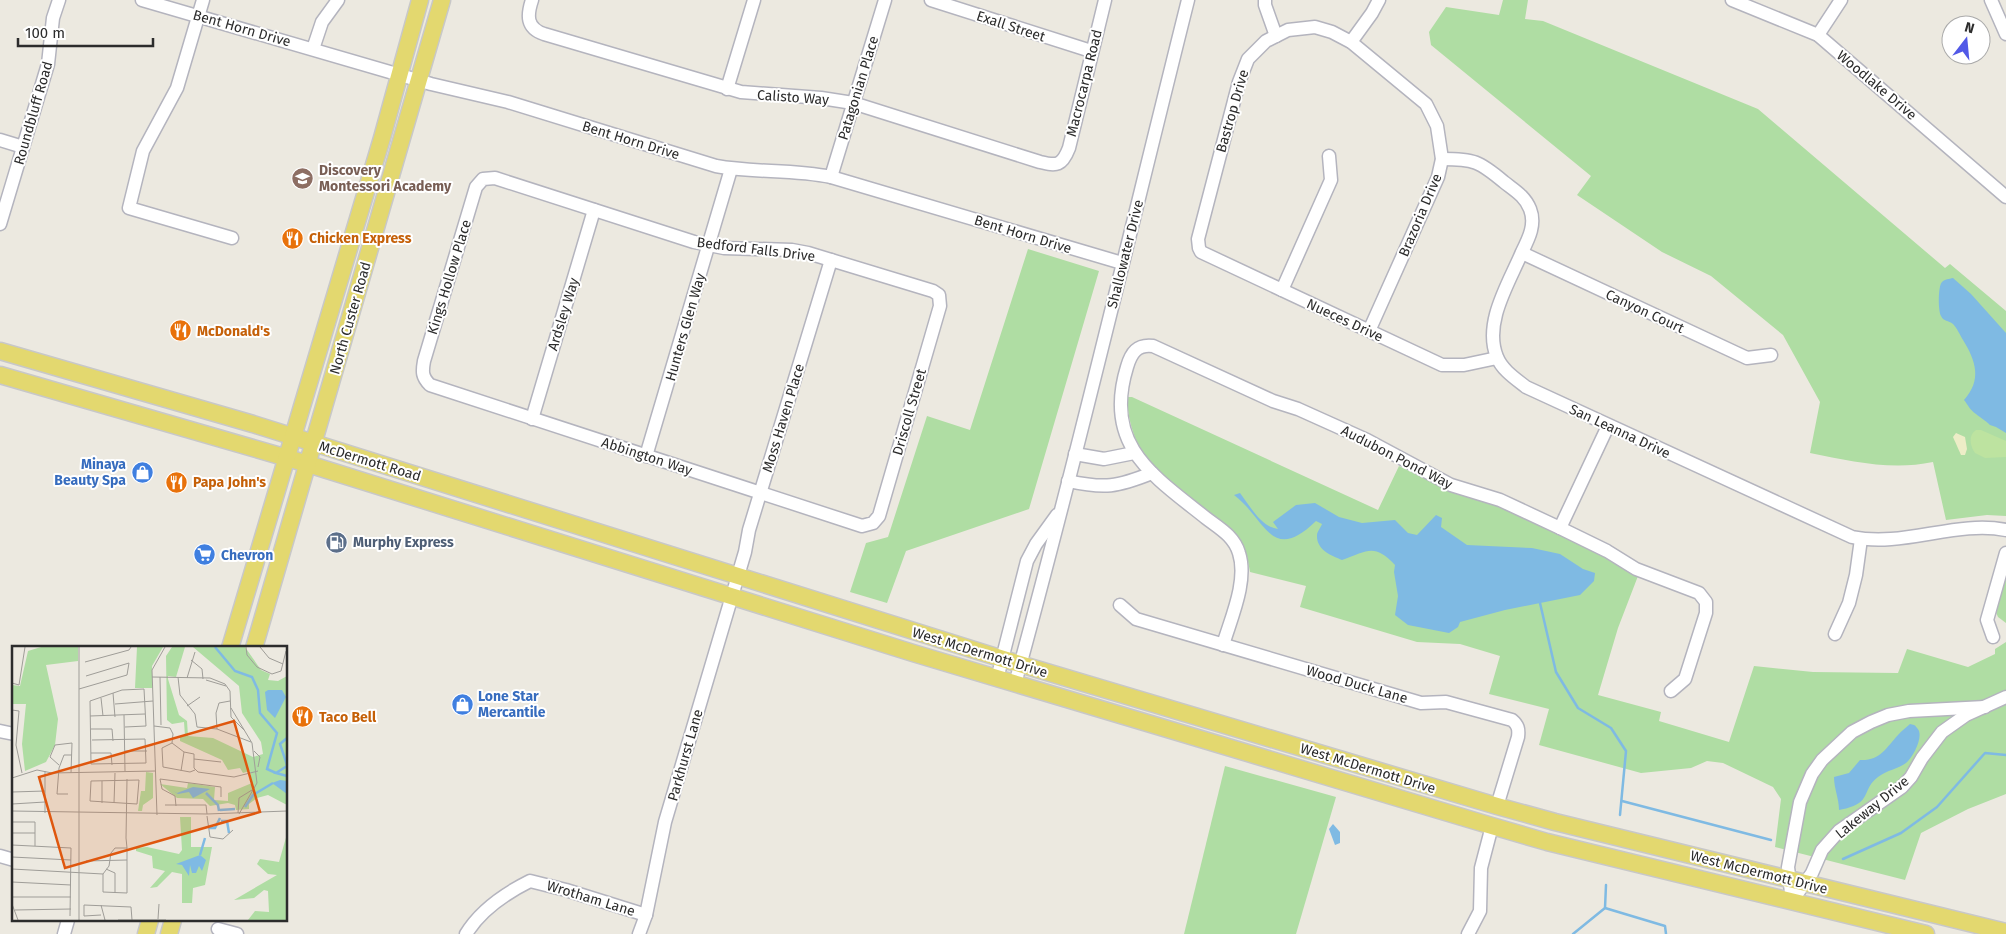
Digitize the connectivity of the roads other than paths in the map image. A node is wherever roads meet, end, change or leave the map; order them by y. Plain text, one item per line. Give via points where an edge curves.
1 (59, 0) edge
2 (142, 0) edge
3 (203, 0) edge
4 (338, 0) edge
5 (420, 0) edge
6 (442, 0) edge
7 (532, 0) edge
8 (754, 0) edge
9 (885, 0) edge
10 (931, 0) edge
11 (1105, 0) edge
12 (1188, 0) edge
13 (1265, 0) edge
14 (1379, 0) edge
15 (1732, 0) edge
16 (1840, 0) edge
17 (1991, 0) edge
18 (198, 16) junction
19 (2006, 34) edge
20 (1276, 36) junction
21 (1818, 36) junction
22 (1350, 42) junction
23 (313, 49) junction
24 (1091, 51) junction
25 (400, 74) junction
26 (420, 80) junction
27 (727, 89) junction
28 (853, 103) junction
29 (0, 140) edge
30 (23, 147) junction
31 (1329, 156) dead end
32 (1442, 159) junction
33 (1059, 164) joint
34 (731, 169) junction
35 (831, 176) junction
36 (483, 179) joint
37 (2006, 197) edge
38 (594, 210) junction
39 (358, 220) junction
40 (0, 224) edge
41 (376, 224) junction
42 (232, 238) dead end
43 (709, 245) junction
44 (1199, 248) joint
45 (1522, 253) junction
46 (831, 260) junction
47 (1122, 263) junction
48 (1282, 290) junction
49 (940, 299) joint
50 (1369, 331) junction
51 (0, 351) edge
52 (1771, 355) dead end
53 (1497, 358) junction
54 (0, 375) edge
55 (423, 378) joint
56 (111, 383) junction
57 (104, 405) junction
58 (532, 419) junction
59 (1608, 426) junction
60 (294, 436) junction
61 (314, 443) junction
62 (1134, 453) junction
63 (1075, 454) junction
64 (646, 456) junction
65 (287, 458) junction
66 (308, 464) junction
67 (1152, 473) junction
68 (1068, 481) junction
69 (761, 493) junction
70 (1061, 509) junction
71 (548, 518) junction
72 (873, 524) joint
73 (1560, 528) junction
74 (2006, 530) edge
75 (542, 538) junction
76 (1861, 538) junction
77 (2006, 553) edge
78 (1025, 571) junction
79 (738, 577) junction
80 (1039, 595) junction
81 (731, 596) junction
82 (1120, 605) dead end
83 (920, 633) junction
84 (1835, 634) dead end
85 (1993, 637) dead end
86 (1223, 645) junction
87 (231, 646) edge
88 (255, 646) edge
89 (913, 653) junction
90 (1003, 659) junction
91 (1021, 664) junction
92 (997, 679) junction
93 (1015, 684) junction
94 (1671, 691) dead end
95 (2006, 697) edge
96 (1986, 707) junction
97 (1497, 806) junction
98 (1492, 826) junction
99 (1789, 879) junction
100 (1806, 884) junction
101 (1792, 901) junction
102 (646, 915) junction
103 (218, 929) dead end
104 (2006, 932) edge
105 (237, 934) edge
106 (466, 934) edge
107 (639, 934) edge
108 (1468, 934) edge
109 (1926, 934) edge

1 - 30 street, Roundbluff Road via 53,18 48,64
2 - 18 street, Bent Horn Drive
3 - 18 street
4 - 23 street via 322,22
5 - 25 main road, North Custer Road
6 - 26 main road, North Custer Road
7 - 27 street, Calisto Way via 528,13 530,24 538,32
8 - 27 street
9 - 28 street, Patagonian Place
10 - 24 street, Exall Street
11 - 24 street, Macrocarpa Road
12 - 47 street, Shallowater Drive
13 - 20 street
14 - 22 street
15 - 21 street, Woodlake Drive
16 - 21 street
17 - 19 street
18 - 23 street, Bent Horn Drive
18 - 42 street via 177,88 143,151 129,208
20 - 22 street, Bastrop Drive via 1288,30 1315,27
20 - 44 street, Bastrop Drive via 1248,59 1239,82 1198,239
21 - 37 street, Woodlake Drive
22 - 32 street, Brazoria Drive via 1426,104 1437,126
23 - 25 street, Bent Horn Drive
24 - 33 street, Macrocarpa Road via 1069,148
25 - 26 street, Bent Horn Drive
25 - 39 main road, North Custer Road
26 - 34 street, Bent Horn Drive via 508,102
26 - 41 main road, North Custer Road
27 - 28 street, Calisto Way
28 - 33 street, Calisto Way via 1040,162
28 - 35 street, Patagonian Place
29 - 30 street
30 - 40 street, Roundbluff Road
31 - 48 street via 1331,180
32 - 45 street via 1466,159 1485,166 1525,199 1532,221 1530,236
32 - 50 street, Brazoria Drive via 1438,177
34 - 35 street, Bent Horn Drive
34 - 43 street, Hunters Glen Way
35 - 47 street, Bent Horn Drive
36 - 38 street, Bedford Falls Drive via 495,178
36 - 55 street, Kings Hollow Place via 476,187 424,361
38 - 43 street, Bedford Falls Drive
38 - 58 street, Ardsley Way
39 - 41 main road
39 - 60 main road, North Custer Road
41 - 61 main road, North Custer Road
43 - 46 street, Bedford Falls Drive via 743,250 792,250
43 - 64 street, Hunters Glen Way
44 - 48 street, Nueces Drive via 1201,252
45 - 52 street, Canyon Court via 1747,358
45 - 53 street via 1498,306 1493,334
46 - 49 street, Bedford Falls Drive via 933,291
46 - 69 street, Moss Haven Place
47 - 63 street, Shallowater Drive
48 - 50 street, Nueces Drive
49 - 72 street, Driscoll Street via 879,516
50 - 53 street, Nueces Drive via 1442,365 1464,365
51 - 56 main road, McDermott Road
53 - 59 street, San Leanna Drive via 1510,375 1526,387
54 - 57 main road, McDermott Road
55 - 58 street, Abbington Way via 436,388
56 - 57 main road
56 - 60 main road, McDermott Road
57 - 65 main road, McDermott Road
58 - 64 street, Abbington Way
59 - 73 street
59 - 76 street, San Leanna Drive
60 - 61 main road, McDermott Road
60 - 65 main road, North Custer Road
61 - 66 main road, North Custer Road
61 - 71 main road, McDermott Road
62 - 63 street via 1104,459
62 - 67 street
62 - 73 street, Audubon Pond Way via 1122,422 1121,387 1131,355 1138,348 1153,346 1367,440 1443,482 1500,500
63 - 68 street, Shallowater Drive
64 - 69 street, Abbington Way
65 - 66 main road, McDermott Road
65 - 87 main road, North Custer Road
66 - 75 main road, McDermott Road
66 - 88 main road, North Custer Road
67 - 68 street via 1118,486 1095,487
67 - 86 street via 1232,538 1239,552 1242,580
68 - 70 street, Shallowater Drive
69 - 72 street, Abbington Way via 862,526
69 - 79 street, Moss Haven Place
70 - 78 street, Shallowater Drive via 1036,544
70 - 80 street, Shallowater Drive
71 - 75 main road
71 - 79 main road, McDermott Road
73 - 94 street, Audubon Pond Way via 1636,568 1699,592 1706,602 1706,613 1685,679
74 - 76 street, San Leanna Drive via 1984,528 1883,539
75 - 81 main road, McDermott Road
76 - 84 street via 1850,603
77 - 85 street via 1987,620
78 - 80 street via 1036,581
78 - 90 street, Shallowater Drive
79 - 81 street, Parkhurst Lane
79 - 83 main road, West McDermott Drive
80 - 91 street, Shallowater Drive
81 - 89 main road, West McDermott Drive
81 - 102 street, Parkhurst Lane via 665,822
82 - 86 street, Wood Duck Lane via 1136,619
83 - 89 main road
83 - 90 main road, West McDermott Drive
86 - 97 street, Wood Duck Lane via 1421,703 1446,702 1512,720 1517,724 1518,737
89 - 92 main road, West McDermott Drive
90 - 91 main road, West McDermott Drive
90 - 92 street, Shallowater Drive
91 - 93 street, Shallowater Drive
91 - 97 main road, West McDermott Drive
92 - 93 main road, West McDermott Drive
93 - 98 main road, West McDermott Drive
95 - 96 street, Lakeway Drive
96 - 99 street, Lakeway Drive via 1888,714 1852,732 1838,744 1812,774 1800,802 1788,863
96 - 100 street, Lakeway Drive via 1966,714 1942,732 1902,787 1839,831 1822,850
97 - 98 main road
97 - 99 main road, West McDermott Drive
98 - 101 main road, West McDermott Drive
98 - 108 street via 1481,868 1480,911
99 - 100 main road, West McDermott Drive
99 - 101 street, Lakeway Drive
100 - 101 street, Lakeway Drive
100 - 104 main road, West McDermott Drive
101 - 109 main road, West McDermott Drive
102 - 106 street, Wrotham Lane via 530,881 490,907
102 - 107 street, Parkhurst Lane
103 - 105 street

